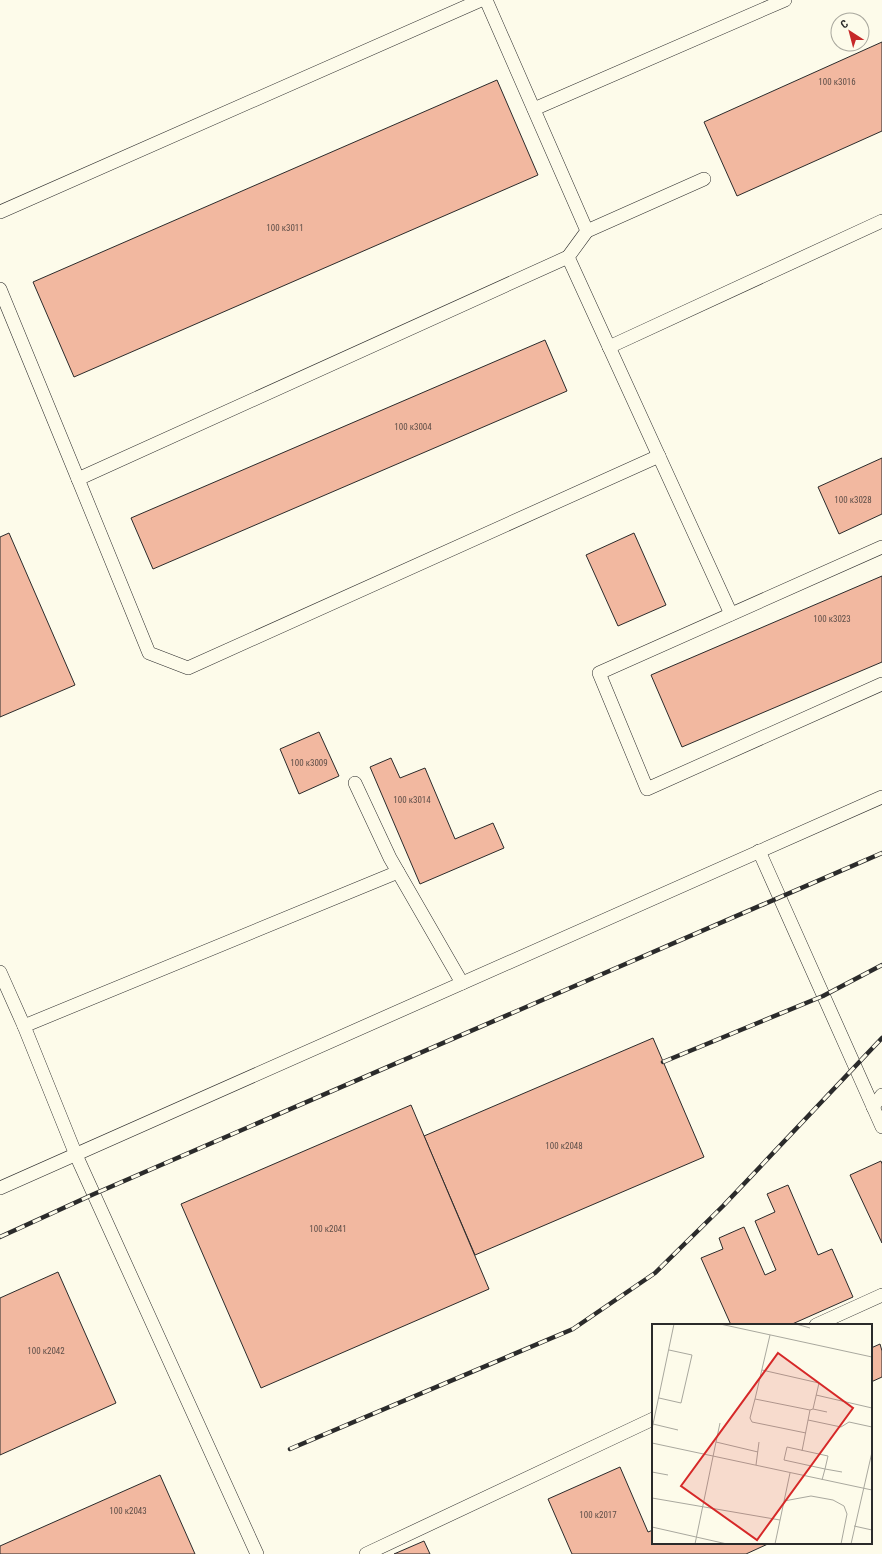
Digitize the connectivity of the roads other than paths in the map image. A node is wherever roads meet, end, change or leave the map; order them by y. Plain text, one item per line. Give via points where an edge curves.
1 (481, 0) edge
2 (486, 0) edge
3 (785, 0) edge
4 (534, 109) junction
5 (704, 179) dead end
6 (0, 212) edge
7 (882, 220) edge
8 (587, 231) junction
9 (568, 257) junction
10 (0, 289) edge
11 (609, 347) junction
12 (659, 456) junction
13 (78, 479) junction
14 (882, 547) edge
15 (731, 614) junction
16 (882, 684) edge
17 (354, 783) dead end
18 (882, 797) edge
19 (759, 851) junction
20 (398, 872) junction
21 (0, 972) edge
22 (462, 983) junction
23 (24, 1026) junction
24 (882, 1095) edge
25 (873, 1107) junction
26 (882, 1127) edge
27 (76, 1155) junction
28 (0, 1188) edge
29 (882, 1295) edge
30 (818, 1324) edge
31 (652, 1419) edge
32 (257, 1554) edge
33 (366, 1554) edge

1 - 6 lane
2 - 4 lane
3 - 4 lane
4 - 8 lane
5 - 8 lane
7 - 11 lane
8 - 9 lane
9 - 11 lane
9 - 13 lane
10 - 13 lane
11 - 12 lane
12 - 13 lane via 188,668 149,653
12 - 15 lane
14 - 15 lane
15 - 16 lane via 599,673 647,789
17 - 20 lane
18 - 19 lane
19 - 22 lane
19 - 25 lane
20 - 22 lane
20 - 23 lane
21 - 23 lane
22 - 27 lane
23 - 27 lane
24 - 25 lane
25 - 26 lane
27 - 28 lane
27 - 32 lane
29 - 30 lane
31 - 33 lane

